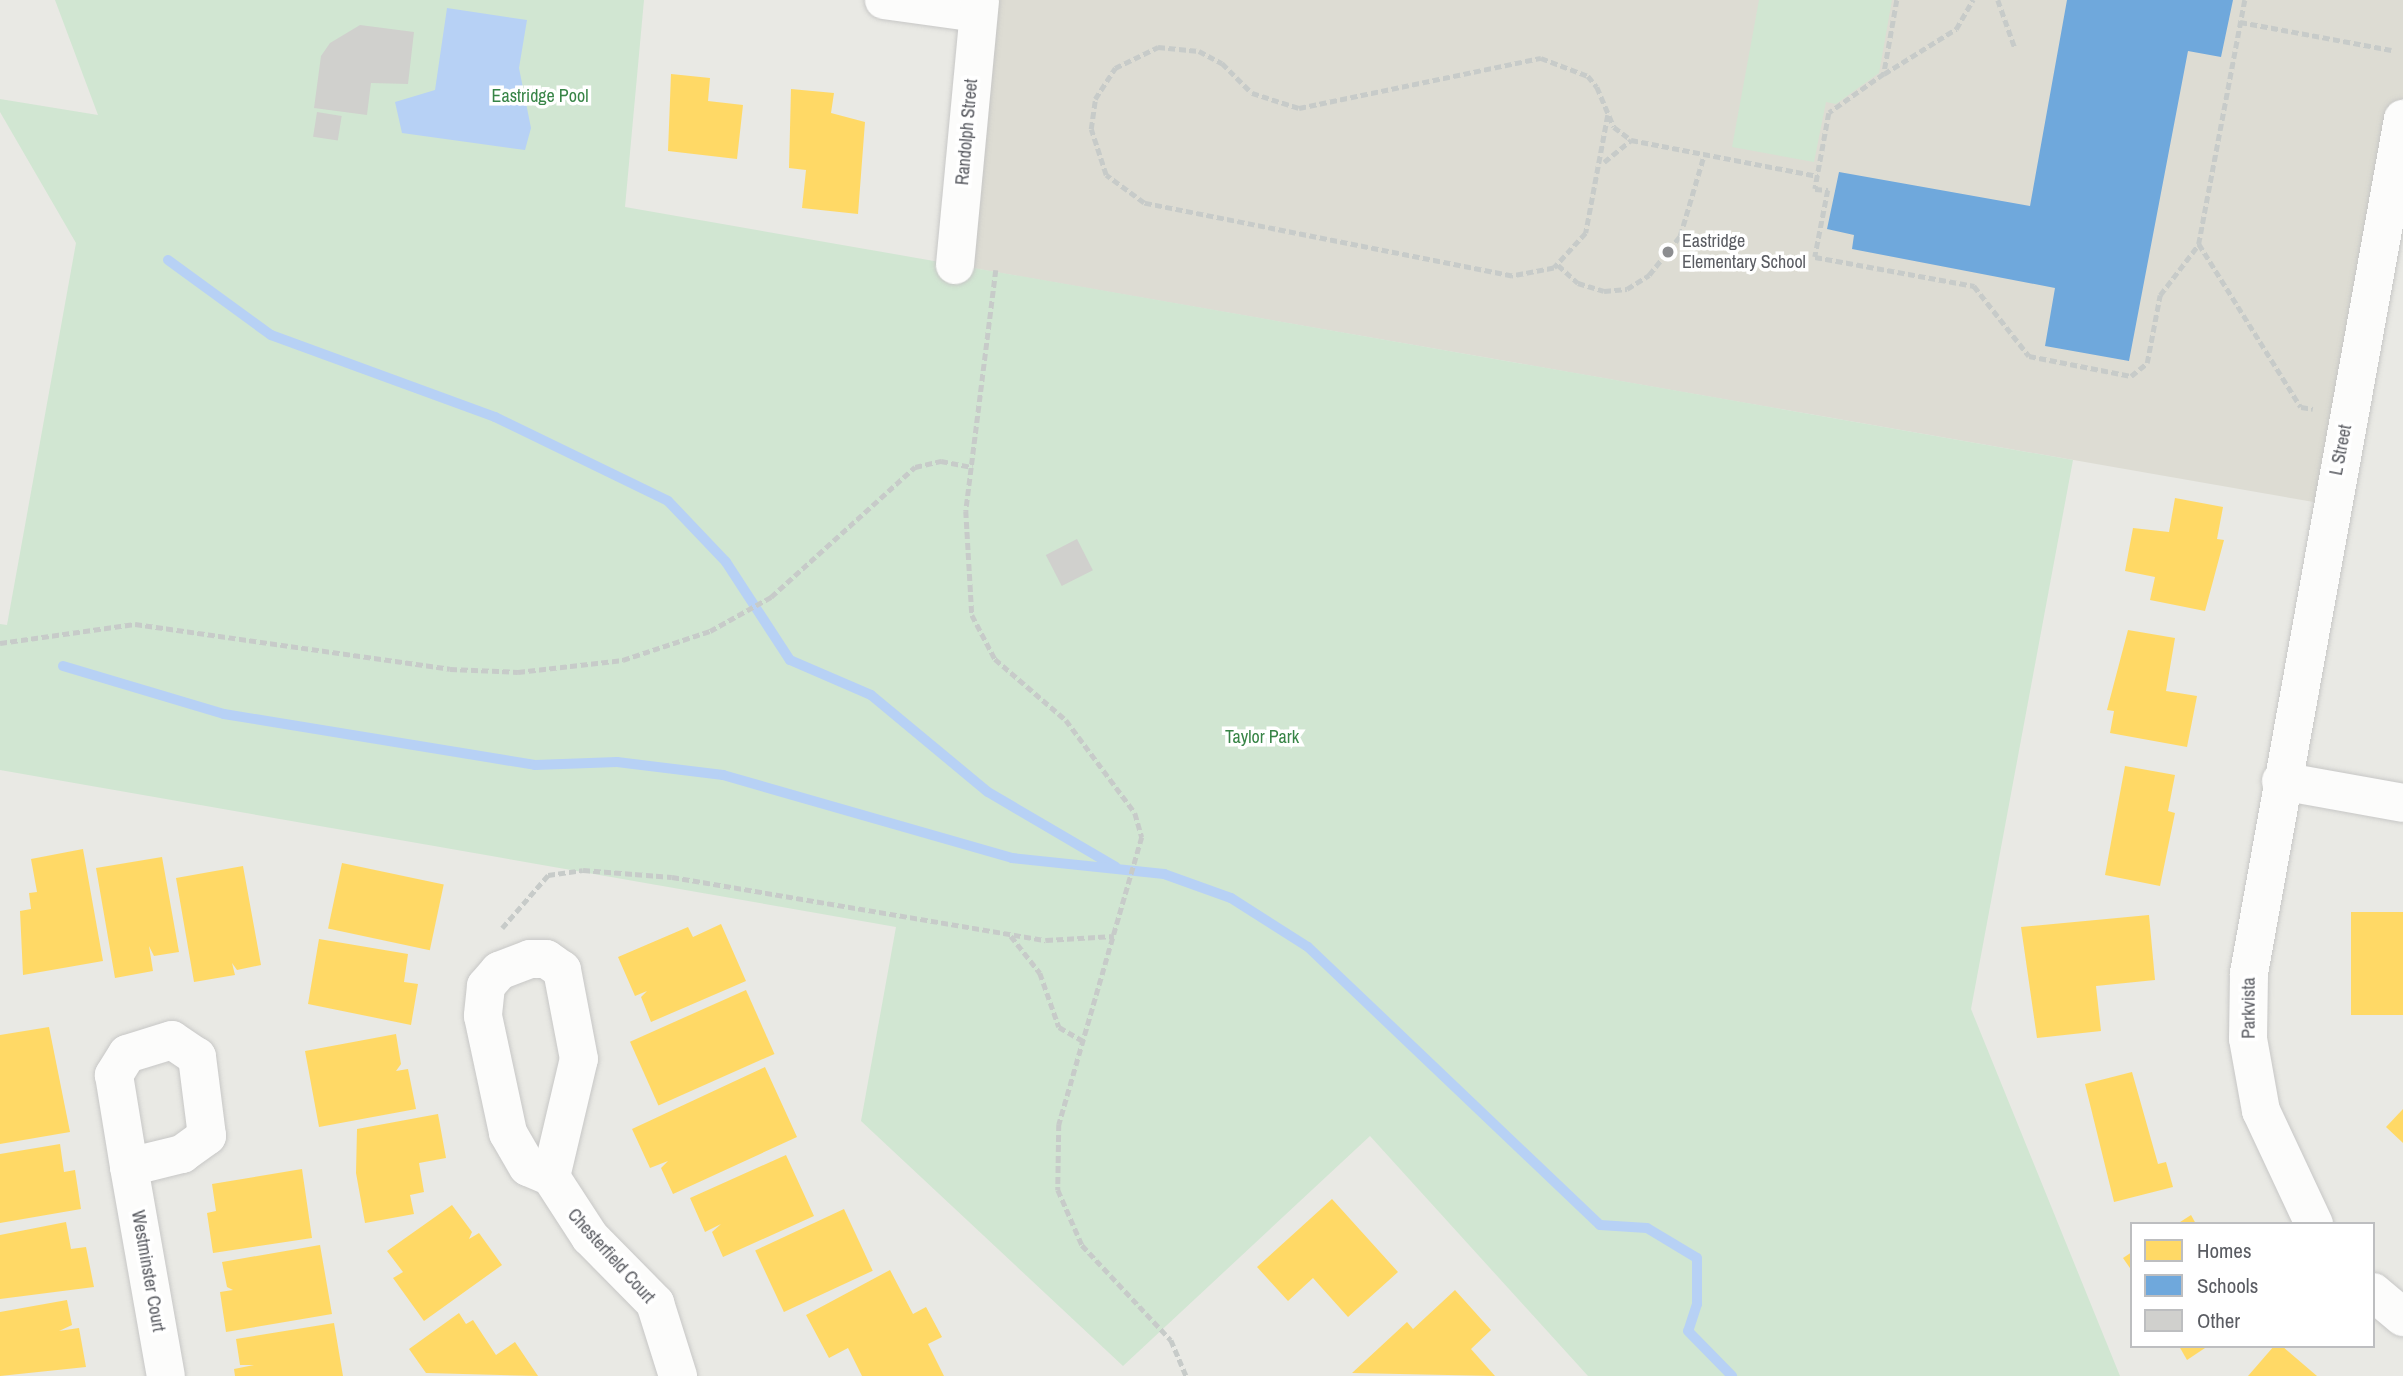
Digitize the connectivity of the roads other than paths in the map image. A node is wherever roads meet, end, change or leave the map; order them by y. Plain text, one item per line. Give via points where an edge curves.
1 (884, 0) edge
2 (979, 7) edge
3 (2403, 119) edge
4 (2392, 241) edge
5 (955, 265) dead end
6 (2281, 781) junction
7 (2403, 803) edge
8 (130, 1167) dead end
9 (551, 1177) junction
10 (2313, 1222) edge
11 (2375, 1294) edge
12 (2403, 1317) edge
13 (166, 1376) edge
14 (678, 1376) edge

1 - 2 street
2 - 5 street, Randolph Street
3 - 4 street, L Street
4 - 6 street, L Street
6 - 7 street
6 - 10 street, Parkvista via 2249,973 2248,1040 2271,1141
8 - 13 street, Westminster Court
9 - 9 street, Chesterfield Court via 528,1167 508,1133 484,1016 486,985 499,971 530,959 546,959 562,970 579,1059
9 - 14 street, Chesterfield Court via 590,1237 655,1303
11 - 12 street

